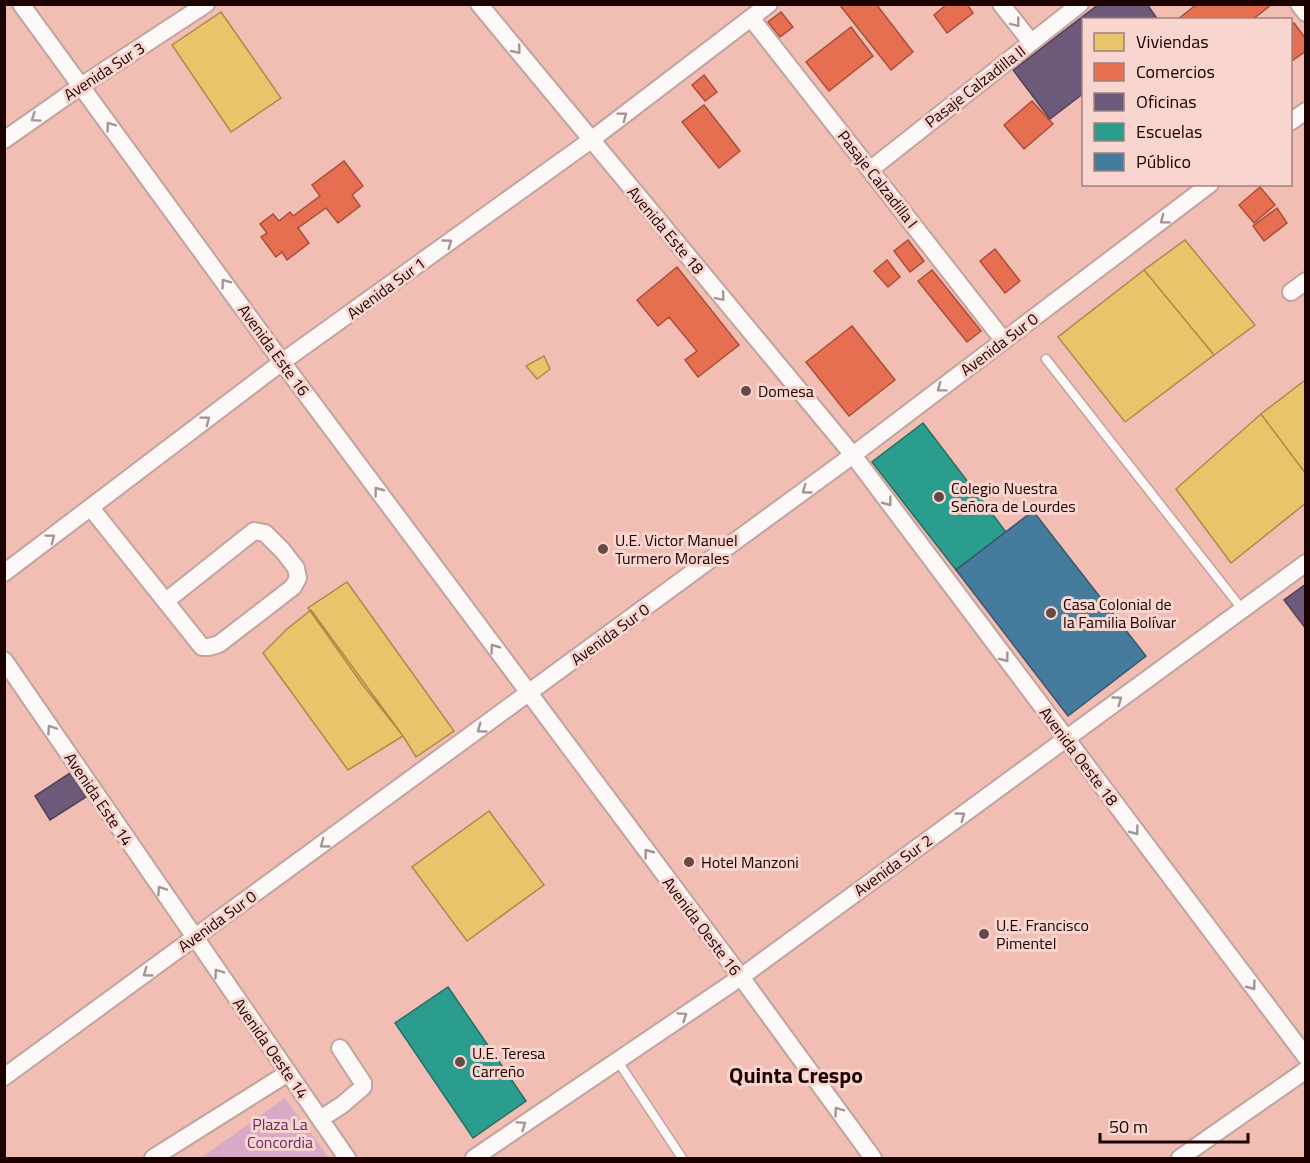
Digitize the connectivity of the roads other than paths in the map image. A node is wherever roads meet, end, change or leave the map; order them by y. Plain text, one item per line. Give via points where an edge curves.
1 (21, 4) edge
2 (206, 4) edge
3 (479, 4) edge
4 (769, 4) edge
5 (1001, 4) edge
6 (1080, 4) edge
7 (1299, 4) edge
8 (1305, 13) edge
9 (751, 18) junction
10 (1031, 42) junction
11 (81, 86) junction
12 (1305, 111) edge
13 (1292, 121) edge
14 (4, 140) edge
15 (591, 140) junction
16 (871, 169) junction
17 (1207, 186) edge
18 (1305, 281) edge
19 (1291, 292) dead end
20 (1004, 340) junction
21 (1046, 359) dead end
22 (282, 362) junction
23 (853, 455) junction
24 (91, 507) junction
25 (1305, 563) edge
26 (4, 573) edge
27 (166, 602) junction
28 (1242, 609) junction
29 (4, 660) edge
30 (529, 694) junction
31 (1066, 739) junction
32 (194, 938) junction
33 (741, 977) junction
34 (340, 1048) dead end
35 (1305, 1057) edge
36 (617, 1060) junction
37 (1305, 1070) edge
38 (288, 1073) junction
39 (4, 1077) edge
40 (320, 1119) junction
41 (153, 1158) edge
42 (347, 1158) edge
43 (474, 1158) edge
44 (682, 1158) edge
45 (873, 1158) edge
46 (1180, 1158) edge

1 - 11 street, Avenida Este 16
2 - 11 street, Avenida Sur 3
3 -> 15 street, Avenida Este 18
4 - 9 street, Avenida Sur 1
5 -> 10 street
6 - 10 street, Pasaje Calzadilla II
7 - 8 street
15 -> 9 street, Avenida Sur 1
9 - 16 street, Pasaje Calzadilla I
10 - 16 street, Pasaje Calzadilla II
11 -> 14 street, Avenida Sur 3
22 -> 11 street, Avenida Este 16
12 - 13 street
22 -> 15 street, Avenida Sur 1
15 -> 23 street, Avenida Este 18
16 - 20 street, Pasaje Calzadilla I
17 -> 20 street, Avenida Sur 0
18 - 19 street
20 -> 23 street, Avenida Sur 0
21 - 28 lane
24 -> 22 street, Avenida Sur 1
30 -> 22 street, Avenida Este 16
23 -> 30 street, Avenida Sur 0
23 -> 31 street, Avenida Oeste 18
26 -> 24 street, Avenida Sur 1
24 - 27 street
25 - 28 street, Avenida Sur 2
27 - 27 street via 202,647 209,647 219,644 292,587 298,578 296,568 264,532 255,531
31 -> 28 street, Avenida Sur 2
32 -> 29 street, Avenida Este 14
30 -> 32 street, Avenida Sur 0
33 -> 30 street, Avenida Oeste 16
33 -> 31 street, Avenida Sur 2
31 -> 35 street, Avenida Oeste 18
38 -> 32 street, Avenida Oeste 14
32 -> 39 street, Avenida Sur 0
36 -> 33 street, Avenida Sur 2
45 -> 33 street, Avenida Oeste 16
34 - 40 street via 363,1087
43 -> 36 street, Avenida Sur 2
36 - 44 lane
37 - 46 street
38 - 40 street, Avenida Oeste 14
38 - 41 street
40 - 42 street, Avenida Oeste 14

